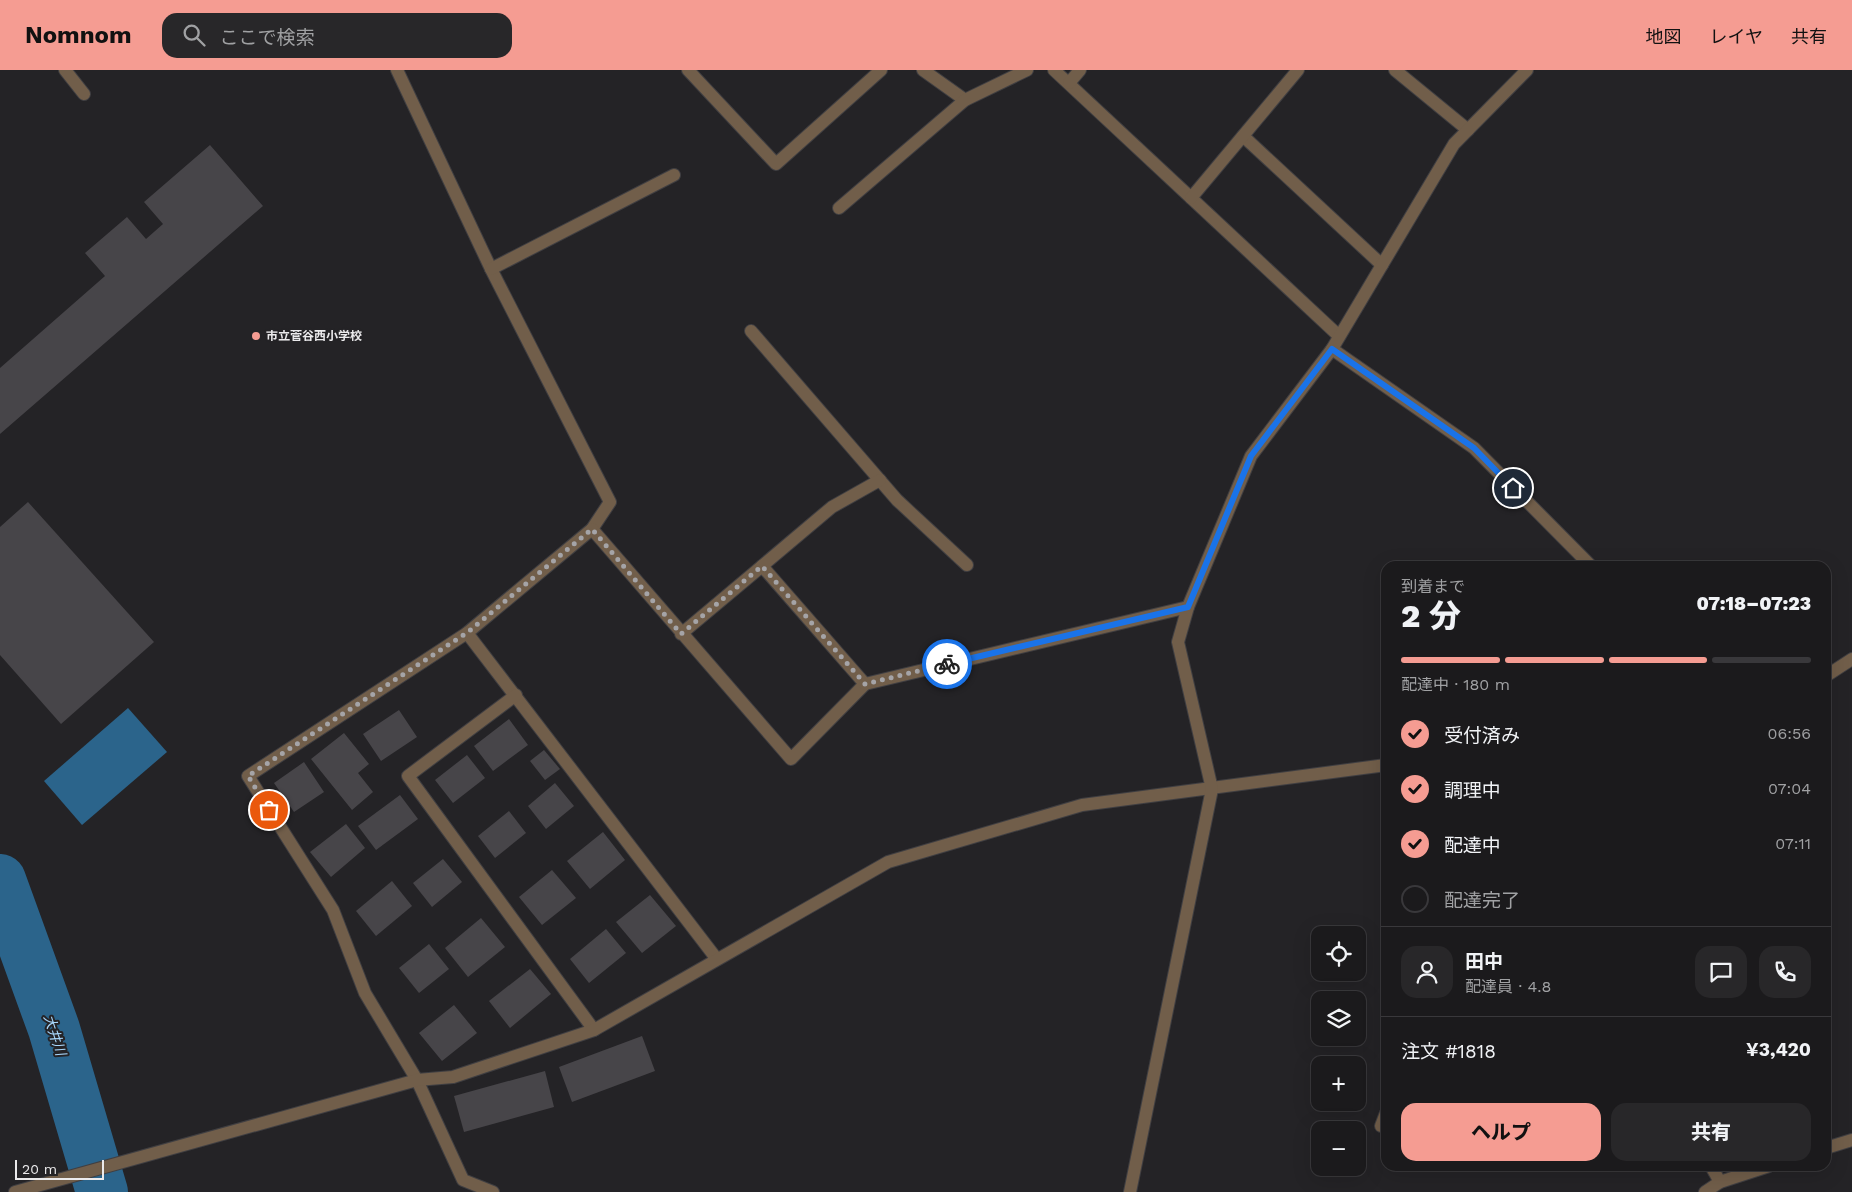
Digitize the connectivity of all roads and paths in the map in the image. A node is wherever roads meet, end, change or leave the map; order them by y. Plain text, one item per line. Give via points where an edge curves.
1 (65, 70) edge
2 (398, 70) edge
3 (688, 70) edge
4 (881, 70) edge
5 (923, 70) edge
6 (1027, 70) edge
7 (1054, 70) edge
8 (1080, 70) edge
9 (1298, 70) edge
10 (1395, 70) edge
11 (1527, 70) edge
12 (1068, 83) junction
13 (84, 94) dead end
14 (965, 100) junction
15 (1468, 130) junction
16 (1243, 136) junction
17 (674, 175) dead end
18 (1191, 198) junction
19 (840, 208) dead end
20 (1382, 264) junction
21 (491, 269) junction
22 (751, 331) dead end
23 (1340, 336) junction
24 (1332, 349) junction
25 (880, 480) junction
26 (592, 529) junction
27 (1586, 561) edge
28 (967, 565) dead end
29 (762, 566) junction
30 (1188, 607) junction
31 (468, 632) junction
32 (681, 634) junction
33 (1852, 658) edge
34 (1831, 673) edge
35 (865, 684) junction
36 (516, 695) junction
37 (1381, 766) edge
38 (1212, 790) junction
39 (716, 958) junction
40 (594, 1030) junction
41 (417, 1080) junction
42 (1852, 1140) edge
43 (1831, 1146) edge
44 (1714, 1171) edge
45 (1754, 1171) edge
46 (1720, 1182) junction
47 (15, 1192) edge
48 (493, 1192) edge
49 (1130, 1192) edge
50 (1705, 1192) edge

1 - 13 street
2 - 21 street
3 - 4 street via 776,164
5 - 14 street
6 - 14 street
7 - 12 street
8 - 12 street
9 - 16 street
10 - 15 street
11 - 15 street
12 - 18 street
14 - 19 street
15 - 20 street via 1454,144
16 - 18 street
16 - 20 street
17 - 21 street
18 - 23 street
20 - 23 street
21 - 26 street via 610,502
22 - 25 street
23 - 24 street
24 - 27 street via 1474,448
24 - 30 street via 1251,456
25 - 28 street
25 - 29 street via 832,506
26 - 31 street
26 - 32 street
29 - 32 street
29 - 35 street
30 - 35 street
30 - 38 street via 1178,642
31 - 36 street
31 - 41 street via 248,776 333,910 365,993
32 - 35 street via 791,759
33 - 34 street
36 - 39 street
36 - 40 street via 408,776
37 - 38 street
38 - 39 street via 1082,805 888,862
38 - 49 street
39 - 40 street
40 - 41 street via 453,1077
41 - 47 street
41 - 48 street via 463,1180
42 - 43 street
44 - 46 street
45 - 46 street
46 - 50 street

